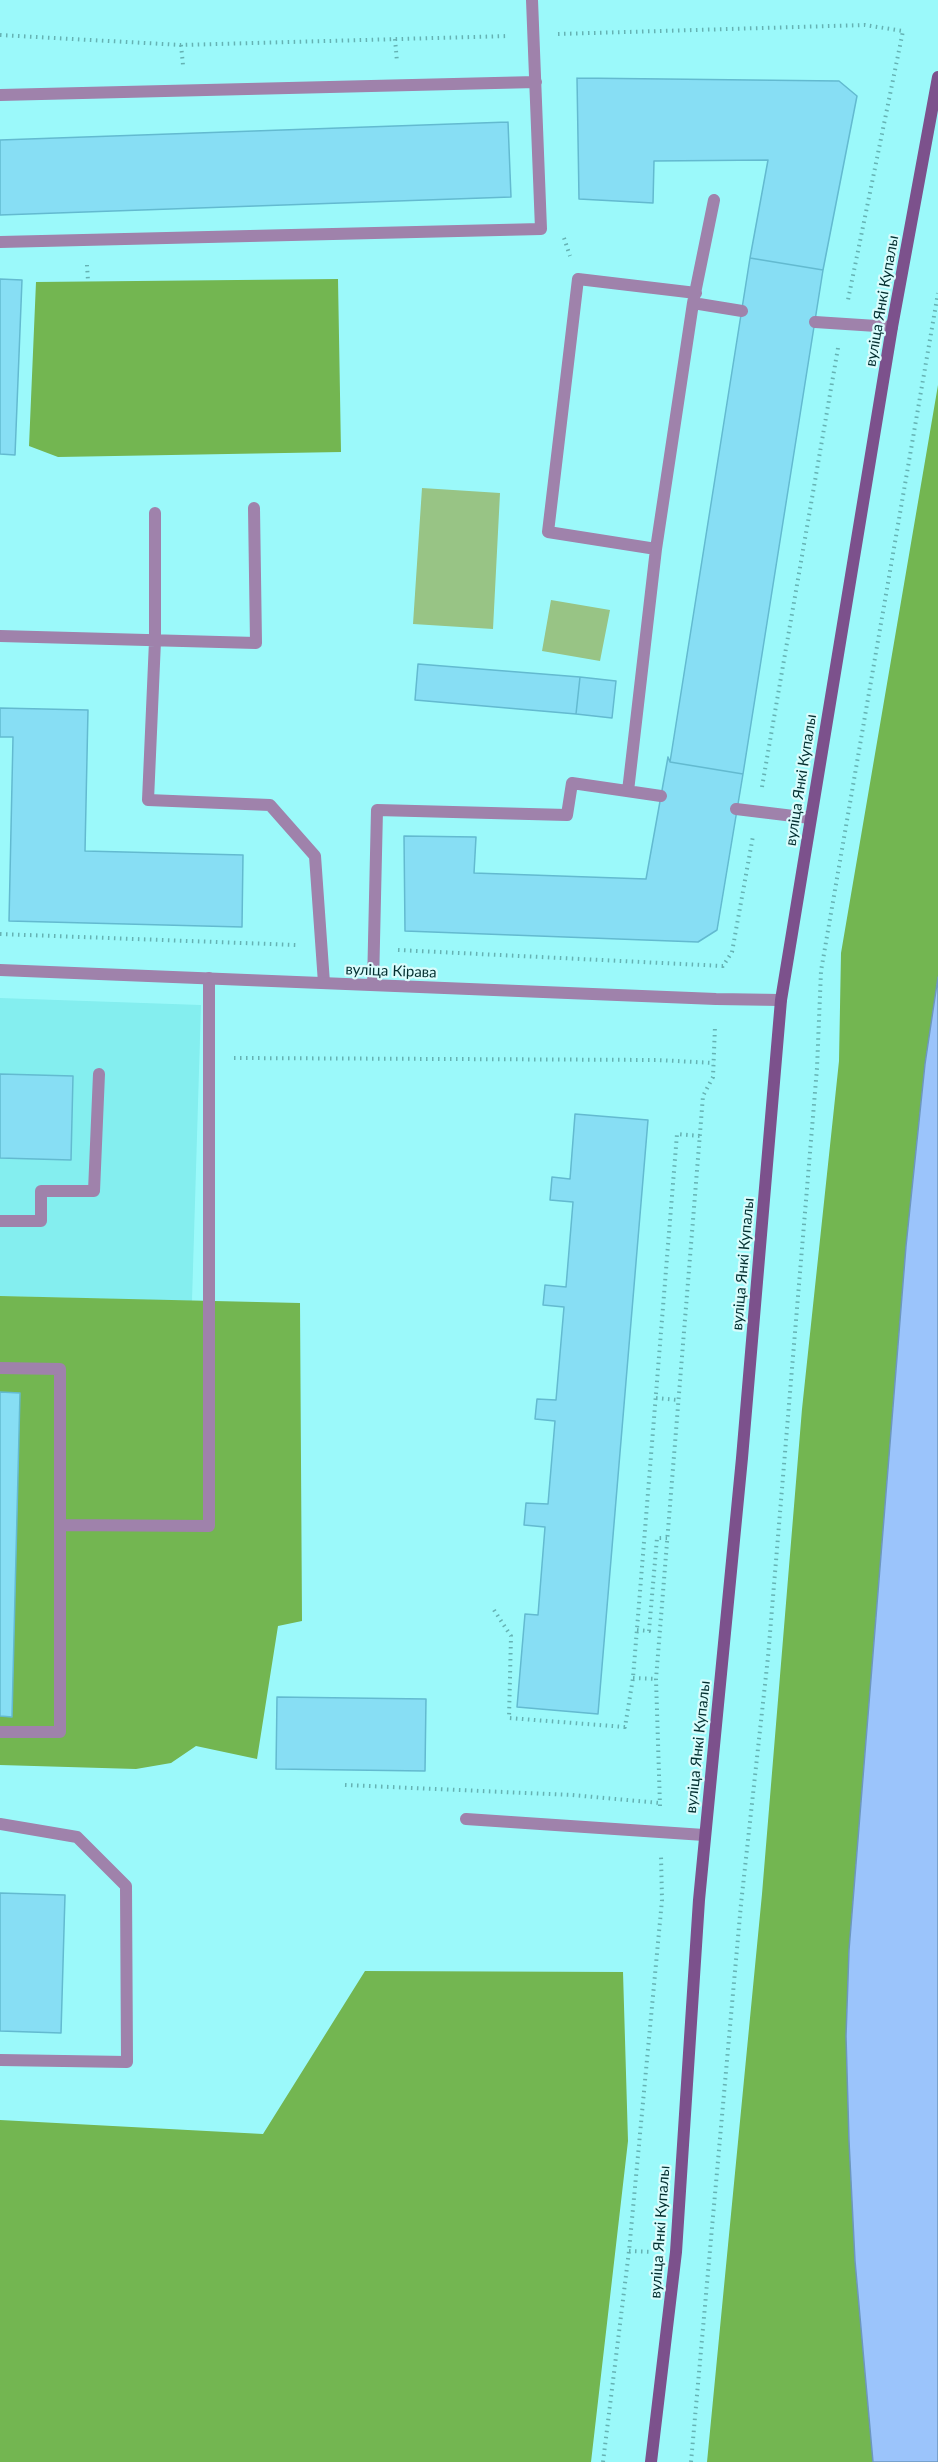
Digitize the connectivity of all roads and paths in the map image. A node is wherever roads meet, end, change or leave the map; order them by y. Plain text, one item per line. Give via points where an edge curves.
1 (532, 0) edge
2 (938, 77) edge
3 (536, 82) junction
4 (0, 95) edge
5 (714, 200) dead end
6 (0, 242) edge
7 (938, 293) edge
8 (695, 298) junction
9 (742, 311) dead end
10 (815, 322) dead end
11 (892, 327) junction
12 (254, 508) dead end
13 (155, 513) dead end
14 (657, 549) junction
15 (0, 636) edge
16 (155, 641) junction
17 (627, 791) junction
18 (661, 796) dead end
19 (736, 808) dead end
20 (810, 818) junction
21 (0, 970) edge
22 (209, 978) junction
23 (324, 983) junction
24 (373, 985) junction
25 (781, 1000) junction
26 (715, 1026) dead end
27 (320, 1056) dead end
28 (714, 1063) junction
29 (99, 1074) dead end
30 (699, 1136) junction
31 (0, 1221) edge
32 (0, 1368) edge
33 (656, 1398) junction
34 (678, 1400) junction
35 (60, 1525) junction
36 (667, 1538) junction
37 (494, 1610) dead end
38 (637, 1630) junction
39 (633, 1677) junction
40 (656, 1679) junction
41 (0, 1732) edge
42 (345, 1785) dead end
43 (660, 1803) junction
44 (466, 1819) dead end
45 (0, 1824) edge
46 (660, 1832) junction
47 (704, 1834) junction
48 (0, 2060) edge
49 (603, 2462) edge
50 (651, 2462) edge
51 (691, 2462) edge

1 - 3 street
2 - 11 main road, вуліца Янкі Купалы
3 - 4 street
3 - 6 street via 540,229
5 - 8 street
7 - 51 path via 821,971 817,1068 768,1656 741,1904
8 - 9 street
8 - 14 street
8 - 14 street via 578,279 548,532
10 - 11 street
11 - 20 main road, вуліца Янкі Купалы
12 - 16 street via 256,643
13 - 16 street
14 - 17 street
15 - 16 street
16 - 23 street via 148,800 270,805 315,856
17 - 18 street
17 - 24 street via 572,783 567,814 377,810
19 - 20 street
20 - 25 main road, вуліца Янкі Купалы
21 - 22 street, вуліца Кірава
22 - 23 street, вуліца Кірава
22 - 35 street via 209,1526
23 - 24 street, вуліца Кірава
24 - 25 street, вуліца Кірава
25 - 47 main road, вуліца Янкі Купалы via 742,1458
26 - 28 path
27 - 28 path
28 - 30 path via 713,1077 703,1096
29 - 31 street via 94,1191 41,1191 41,1221
30 - 33 path via 677,1134
30 - 34 path
32 - 35 street via 60,1369
33 - 34 path
33 - 38 path
34 - 36 path
35 - 41 street via 60,1732
36 - 38 path via 657,1538 650,1631
36 - 40 path
37 - 39 path via 511,1636 509,1718 626,1727
38 - 39 path
39 - 40 path
40 - 43 path
42 - 43 path
43 - 46 path
44 - 46 street
45 - 48 street via 77,1836 126,1886 128,2062
46 - 47 street
46 - 49 path via 662,1900 629,2251
47 - 50 main road, вуліца Янкі Купалы via 676,2252

